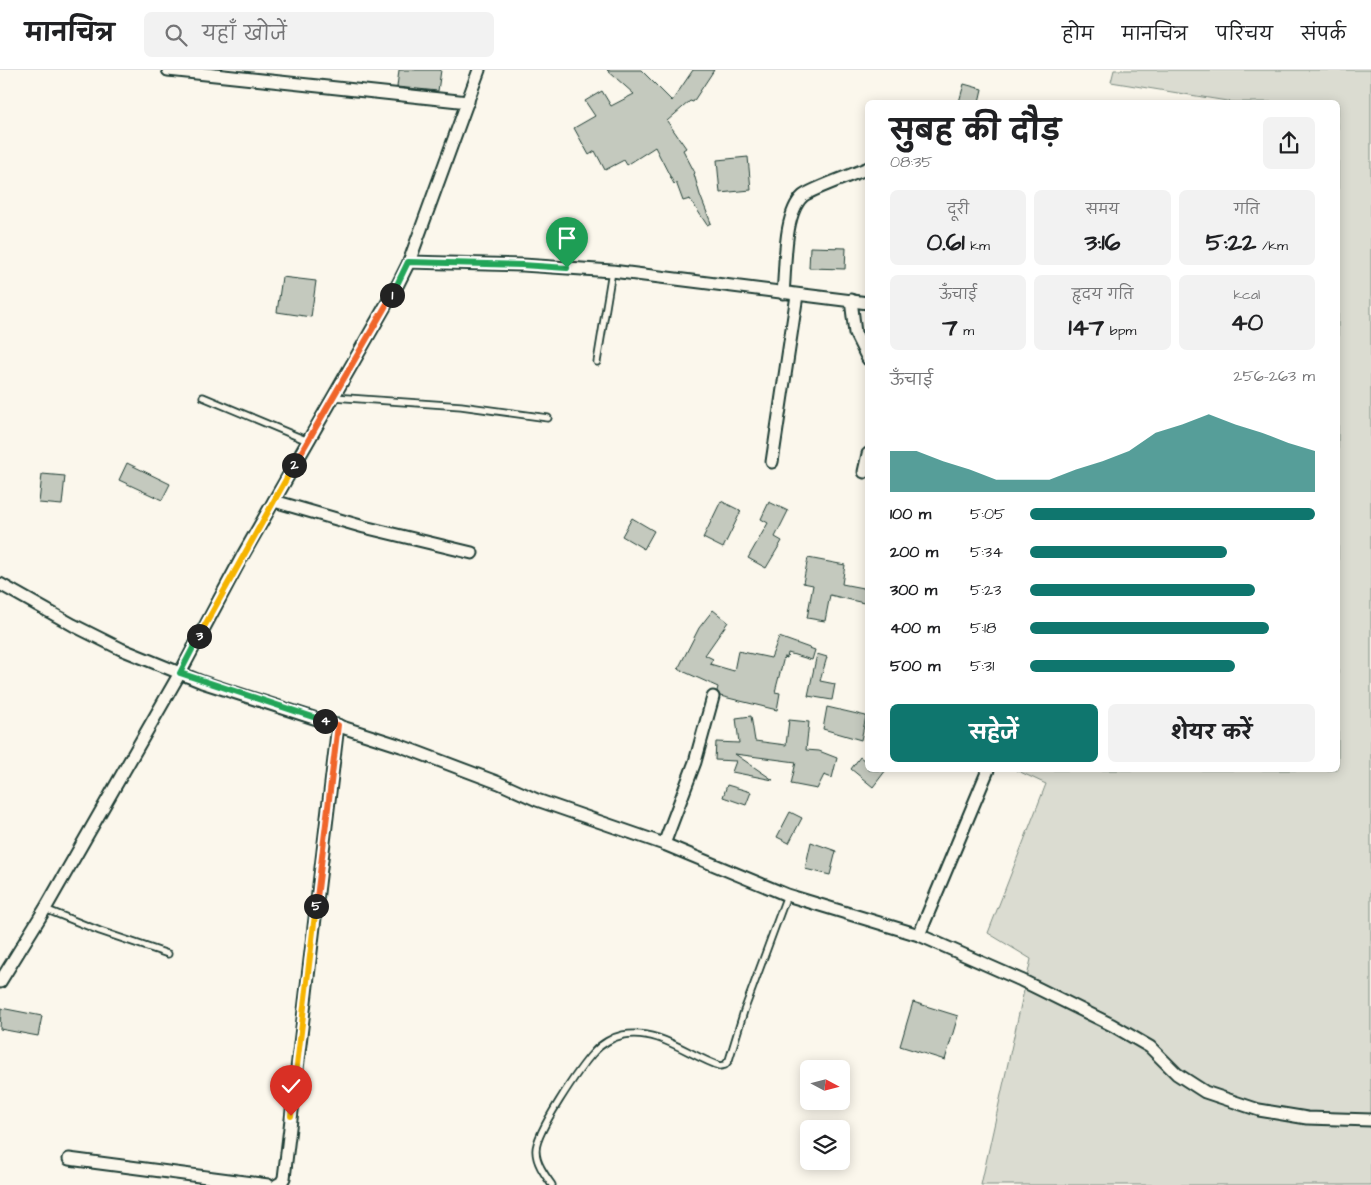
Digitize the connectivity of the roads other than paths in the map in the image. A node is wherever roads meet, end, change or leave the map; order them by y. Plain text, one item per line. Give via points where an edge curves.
1 (168, 70) edge
2 (479, 70) edge
3 (220, 73) edge
4 (468, 102) junction
5 (865, 169) edge
6 (408, 262) junction
7 (612, 271) junction
8 (784, 293) junction
9 (797, 295) junction
10 (850, 300) junction
11 (865, 302) edge
12 (865, 353) edge
13 (597, 362) dead end
14 (203, 397) dead end
15 (333, 397) junction
16 (548, 418) dead end
17 (308, 442) junction
18 (772, 462) dead end
19 (865, 468) edge
20 (864, 472) dead end
21 (274, 502) junction
22 (472, 553) dead end
23 (0, 584) edge
24 (180, 673) junction
25 (713, 697) dead end
26 (338, 725) junction
27 (987, 772) edge
28 (664, 844) junction
29 (787, 895) junction
30 (45, 909) junction
31 (919, 935) junction
32 (168, 954) dead end
33 (0, 982) edge
34 (1371, 1120) edge
35 (69, 1158) dead end
36 (268, 1185) edge
37 (277, 1185) edge
38 (552, 1185) edge

1 - 3 street
2 - 4 street
3 - 4 street
4 - 6 street
5 - 8 street via 804,194 795,205 789,226
6 - 7 street
6 - 15 street
7 - 8 street
7 - 13 lane
8 - 9 street
9 - 10 street
9 - 18 street
10 - 11 street
10 - 12 street via 855,332
14 - 17 lane
15 - 16 lane via 461,406
15 - 17 street
17 - 21 street
19 - 20 street
21 - 22 street via 364,528
21 - 24 street
23 - 24 street via 73,626
24 - 26 street
24 - 30 street
25 - 28 street via 695,762
26 - 28 street
26 - 37 street via 284,1178
27 - 31 street
28 - 29 street
29 - 31 street
29 - 38 lane via 725,1065 720,1066 652,1036 623,1035 608,1041 594,1051 538,1140 537,1158
30 - 32 lane
30 - 33 street
31 - 34 street via 1112,1025 1150,1047 1177,1074 1205,1092 1258,1110 1307,1118
35 - 36 street

